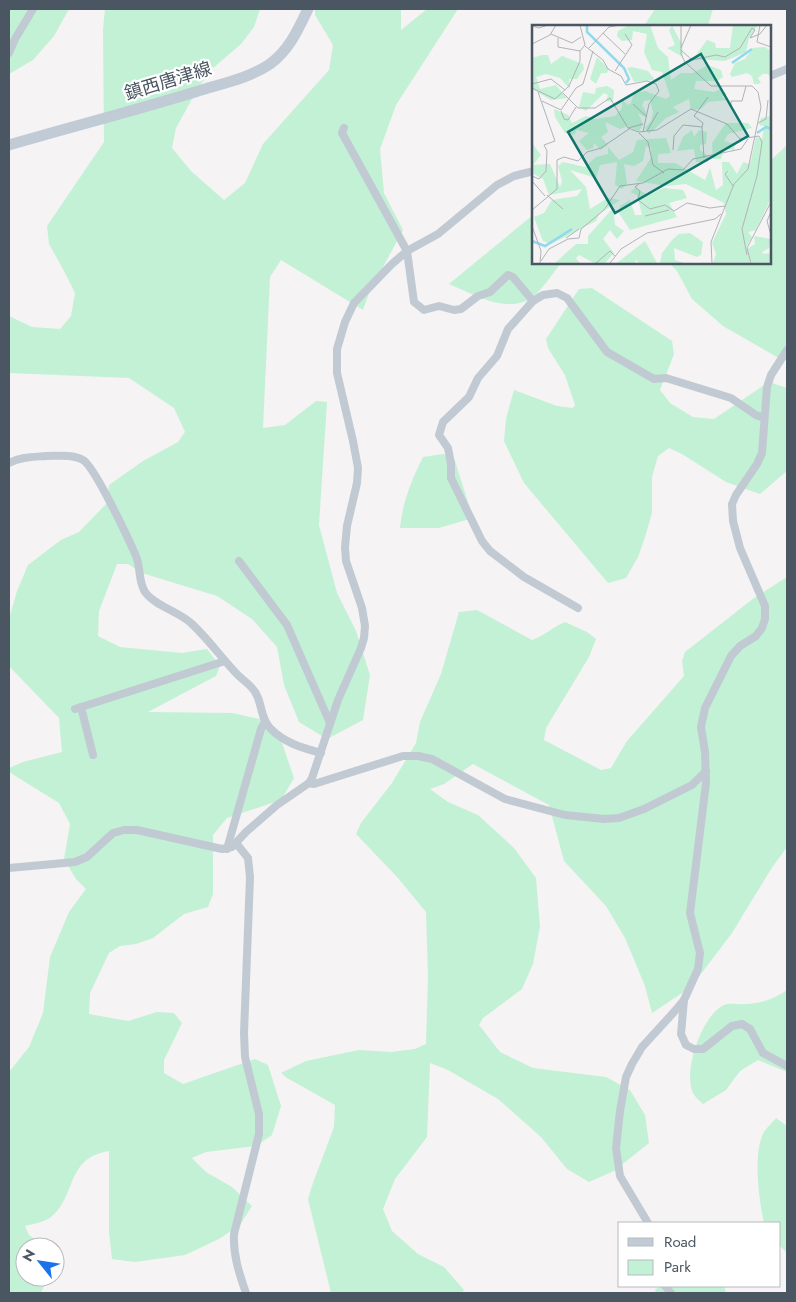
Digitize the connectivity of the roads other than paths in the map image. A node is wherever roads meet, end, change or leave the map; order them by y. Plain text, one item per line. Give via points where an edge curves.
1 (33, 9) edge
2 (308, 9) edge
3 (9, 53) edge
4 (787, 69) edge
5 (771, 76) edge
6 (344, 128) dead end
7 (9, 145) edge
8 (532, 172) edge
9 (407, 251) junction
10 (533, 300) junction
11 (787, 350) edge
12 (764, 418) junction
13 (9, 463) edge
14 (239, 561) dead end
15 (578, 608) dead end
16 (225, 660) junction
17 (265, 722) junction
18 (330, 723) junction
19 (321, 753) junction
20 (93, 754) dead end
21 (706, 771) junction
22 (308, 783) junction
23 (236, 843) junction
24 (227, 849) junction
25 (9, 868) edge
26 (684, 1000) junction
27 (787, 1066) edge
28 (647, 1222) edge
29 (246, 1293) edge

1 - 3 street
2 - 7 main road, 鎮西唐津線 via 296,36 284,52 247,76
4 - 5 street
6 - 9 street via 342,133
8 - 9 street via 497,185 438,234
9 - 10 street via 414,302 424,310 439,306 461,309 478,296 490,292 508,275
9 - 18 street via 354,303 337,349 337,373 358,468 347,526 346,561 365,626 361,648
10 - 12 street via 556,293 567,298 607,352 654,379 666,378 730,398
10 - 15 street via 508,329 497,356 478,378 469,397 443,422 439,435 448,448 451,478 490,551 524,577
11 - 12 street via 771,375
12 - 21 street via 762,454 732,504 740,548 765,606 765,619 756,636 731,656 705,708 701,727
13 - 16 street via 24,458 73,456 89,465 136,557 140,583 146,593 192,623
14 - 18 street via 288,625
16 - 17 street via 258,696
16 - 20 street via 78,708
17 - 19 street via 283,739
17 - 24 street
18 - 19 street
19 - 22 street via 315,774
21 - 22 street via 692,785 644,810 604,819 565,815 505,799 432,760 418,756 404,756 314,784
21 - 26 street via 690,913 700,953 698,969
22 - 23 street via 277,805
23 - 24 street
23 - 29 street via 248,858 250,877 244,1049 260,1122 234,1241 236,1265
24 - 25 street via 124,830 113,832 92,854 75,862
26 - 27 street via 681,1034 686,1045 703,1049 732,1026 742,1024 750,1029 763,1053
26 - 28 street via 642,1047 632,1064 626,1077 620,1111 616,1148 620,1176

